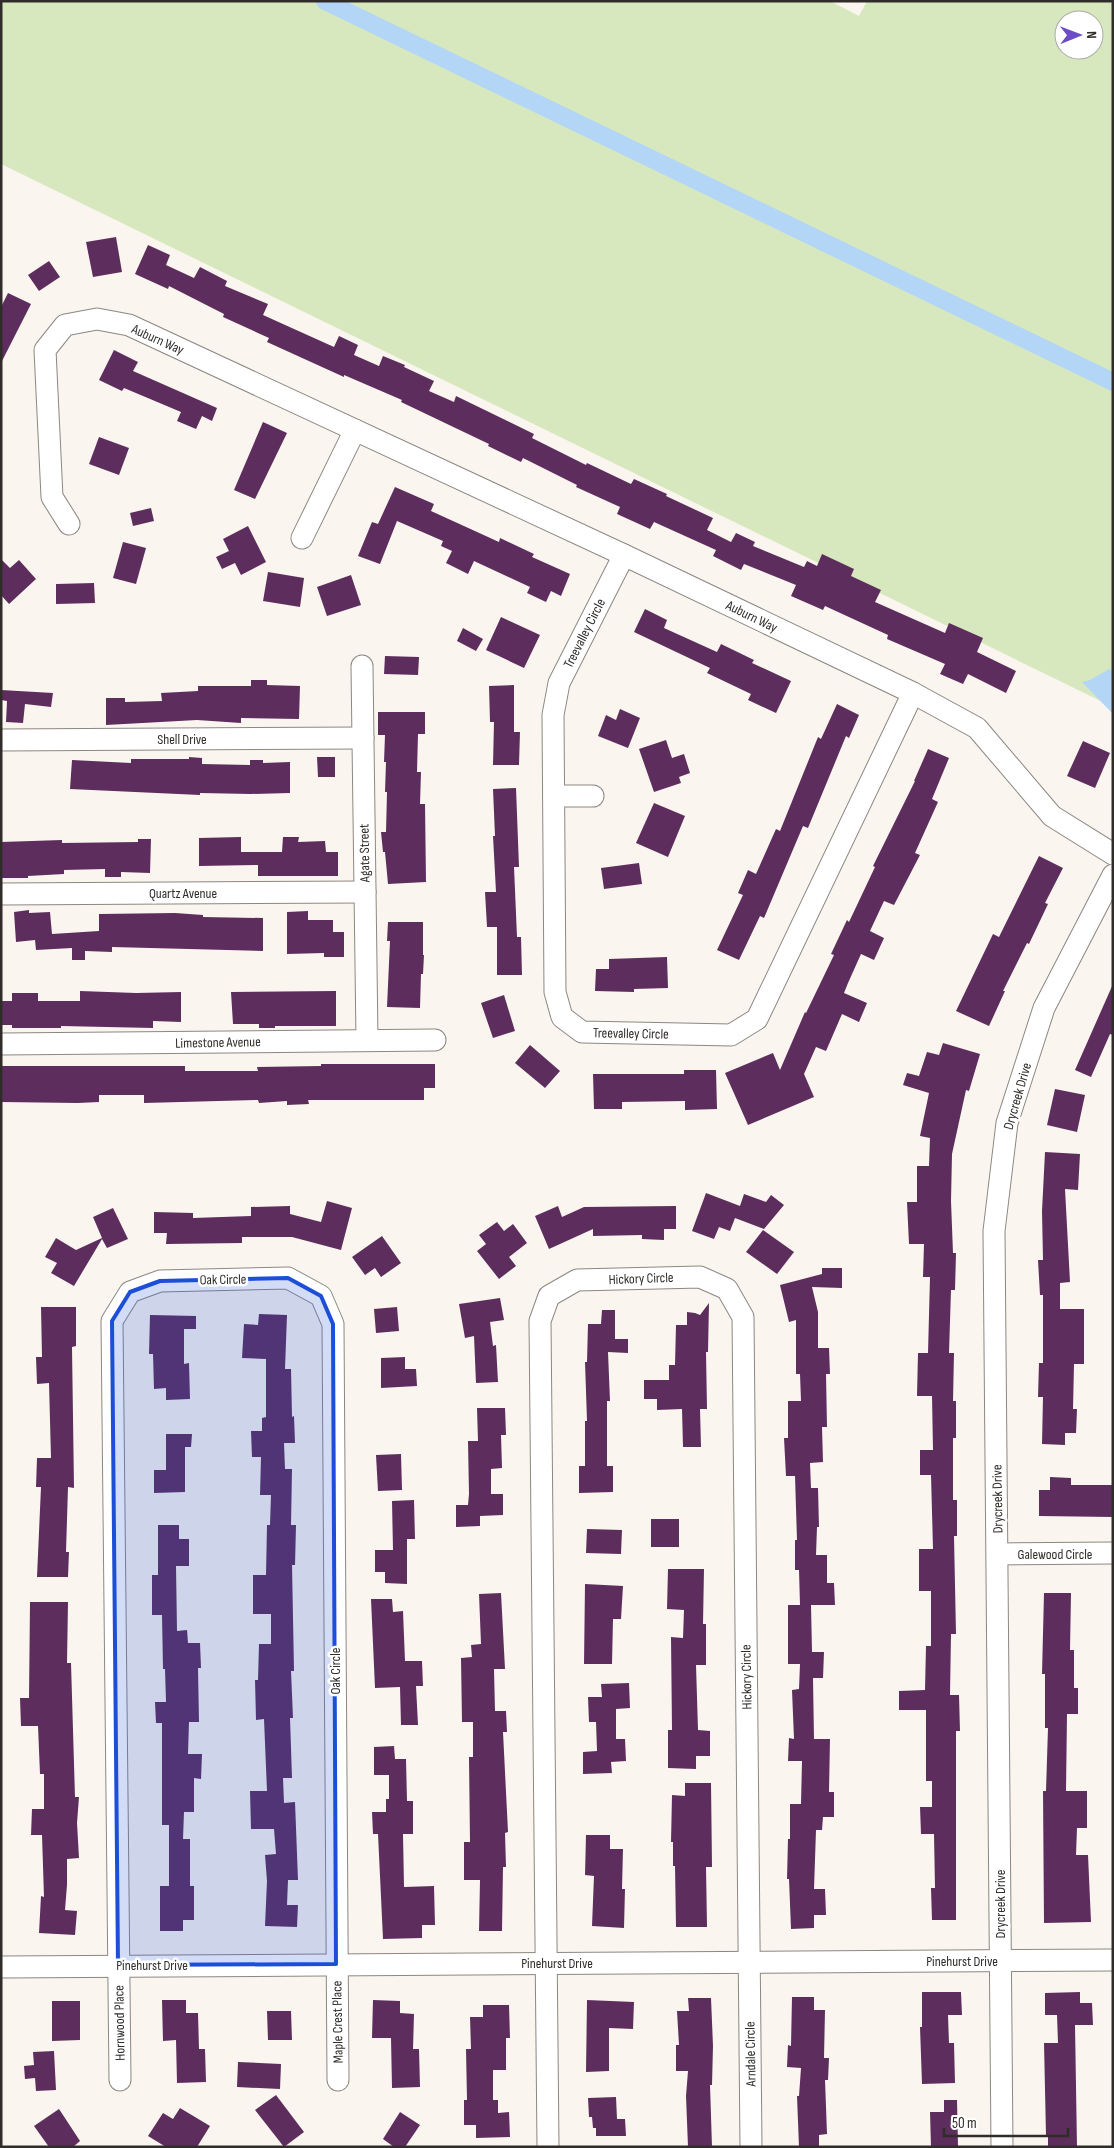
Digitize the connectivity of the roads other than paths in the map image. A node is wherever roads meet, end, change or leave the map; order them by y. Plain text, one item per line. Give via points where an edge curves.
1 (356, 430) junction
2 (70, 524) dead end
3 (302, 538) dead end
4 (624, 555) junction
5 (362, 666) dead end
6 (913, 693) junction
7 (363, 738) junction
8 (1, 740) edge
9 (554, 796) junction
10 (593, 796) dead end
11 (1113, 854) edge
12 (1113, 875) edge
13 (365, 892) junction
14 (1, 894) edge
15 (367, 1040) junction
16 (435, 1040) dead end
17 (1, 1044) edge
18 (998, 1554) junction
19 (1113, 1554) edge
20 (1113, 1960) edge
21 (1000, 1961) junction
22 (749, 1962) junction
23 (546, 1963) junction
24 (336, 1964) junction
25 (118, 1965) junction
26 (1, 1967) edge
27 (120, 2080) dead end
28 (338, 2080) dead end
29 (548, 2147) edge
30 (751, 2147) edge
31 (1002, 2147) edge

1 - 2 street, Auburn Way via 130,325 97,319 65,325 45,350 52,496
1 - 3 street
1 - 4 street, Auburn Way
4 - 6 street, Auburn Way
4 - 9 street, Treevalley Circle via 559,683 553,715
5 - 7 street, Agate Street
6 - 9 street, Treevalley Circle via 757,1019 732,1035 582,1032 562,1017 555,992
6 - 11 street, Auburn Way via 977,728 1052,816
7 - 8 street, Shell Drive
7 - 13 street, Agate Street
9 - 10 street
12 - 18 street, Drycreek Drive via 1044,1008 1007,1123 994,1231
13 - 14 street, Quartz Avenue
13 - 15 street, Agate Street
15 - 16 street, Limestone Avenue
15 - 17 street, Limestone Avenue
18 - 19 street, Galewood Circle
18 - 21 street, Drycreek Drive
20 - 21 street, Pinehurst Drive
21 - 22 street, Pinehurst Drive
21 - 31 street, Drycreek Drive
22 - 23 street, Pinehurst Drive
22 - 23 street, Hickory Circle via 743,1317 727,1290 700,1276 577,1280 549,1296 540,1321
22 - 30 street, Arndale Circle
23 - 24 street, Pinehurst Drive
23 - 29 street
24 - 25 street, Pinehurst Drive
24 - 25 street, Oak Circle via 332,1324 321,1296 288,1278 160,1281 130,1292 112,1321
24 - 28 street, Maple Crest Place
25 - 26 street, Pinehurst Drive
25 - 27 street, Hornwood Place

